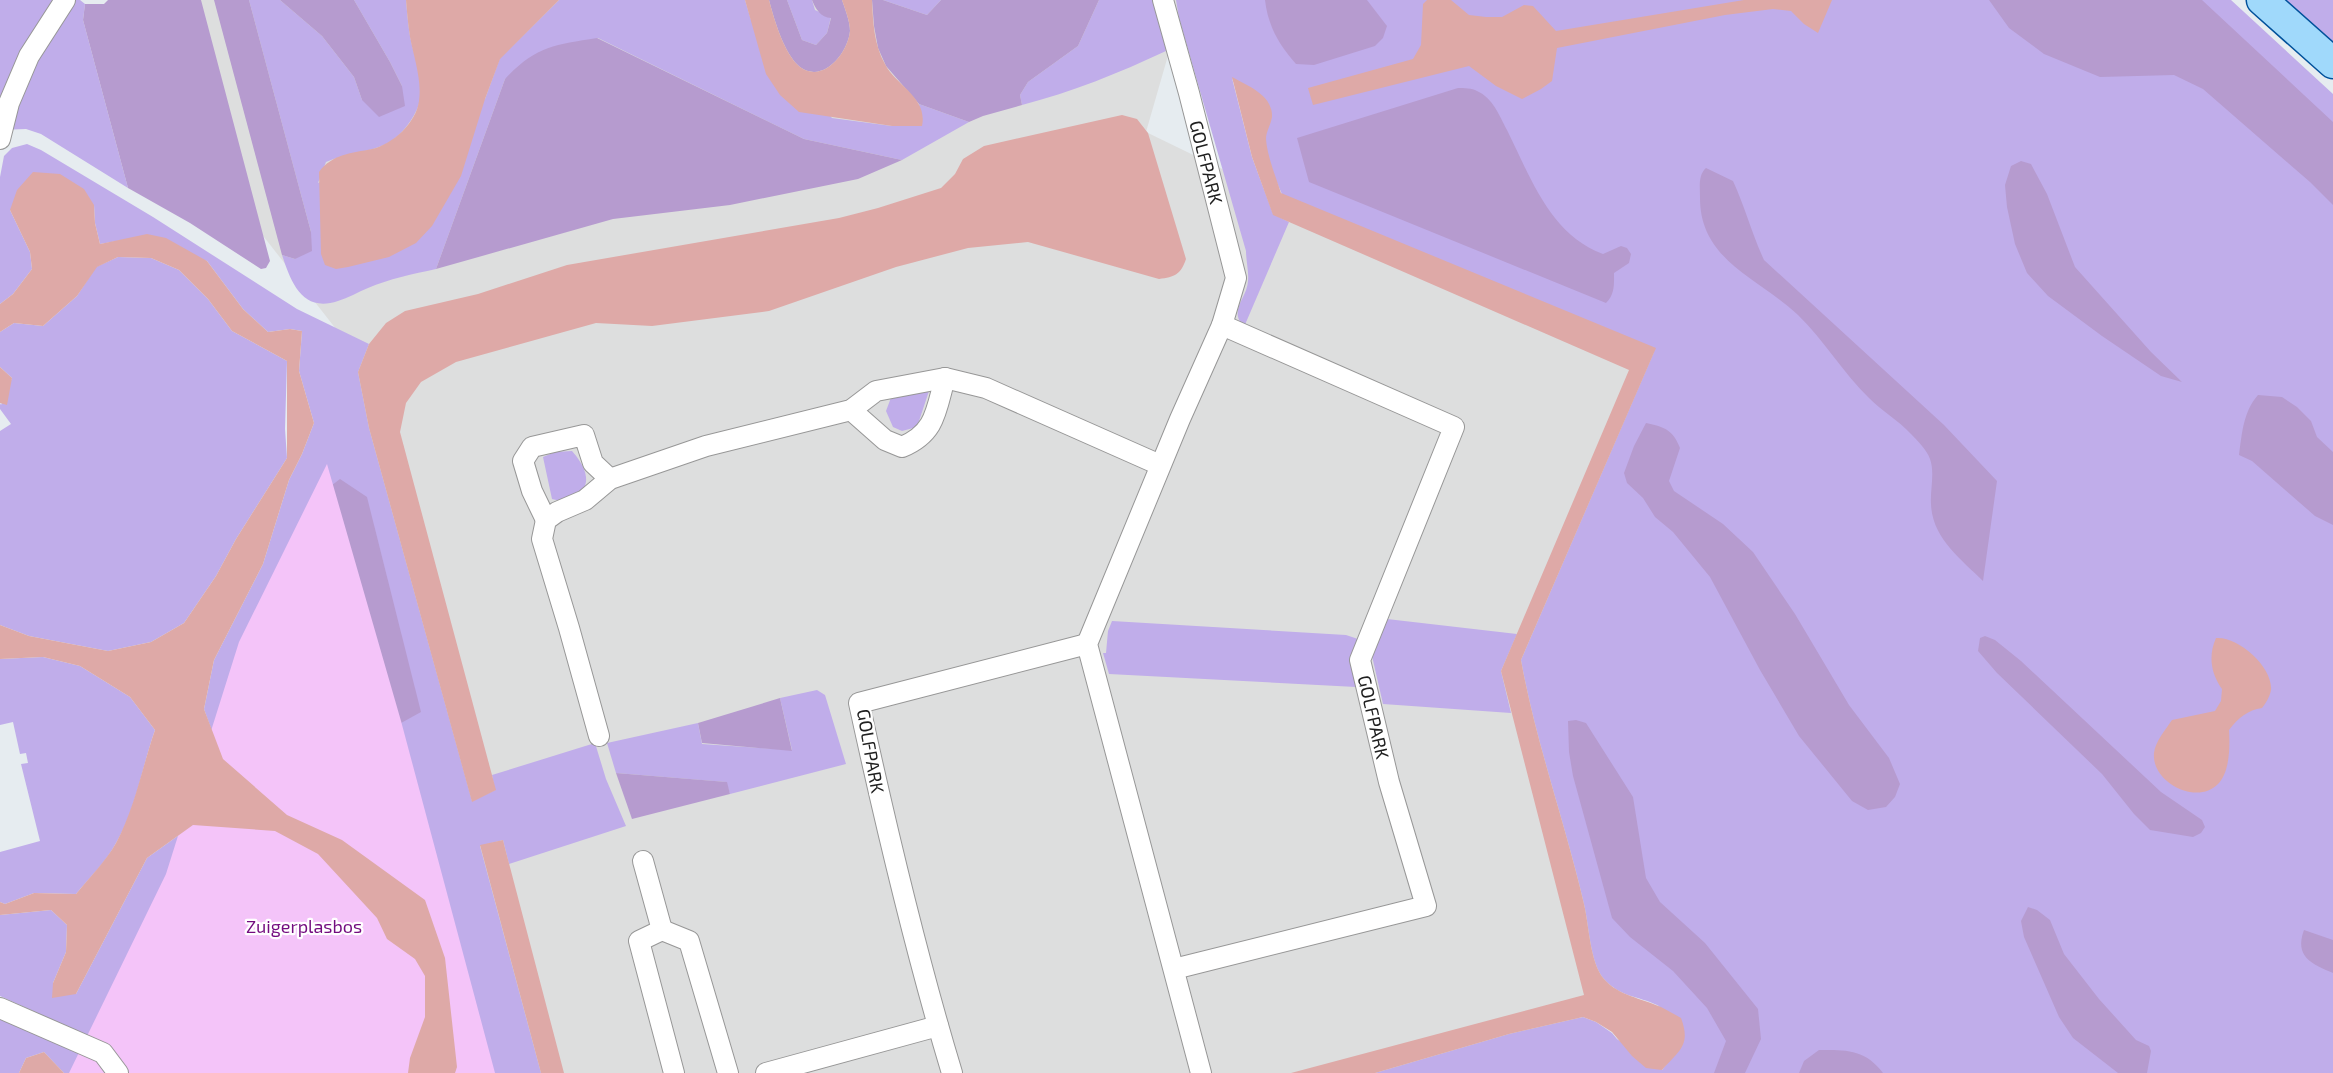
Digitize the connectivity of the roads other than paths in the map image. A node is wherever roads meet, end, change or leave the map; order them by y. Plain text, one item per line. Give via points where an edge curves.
1 (65, 0) edge
2 (1163, 0) edge
3 (2262, 0) edge
4 (2333, 63) edge
5 (0, 139) edge
6 (1222, 324) junction
7 (945, 378) junction
8 (851, 410) junction
9 (1160, 465) junction
10 (610, 479) junction
11 (546, 520) junction
12 (1087, 644) junction
13 (598, 736) dead end
14 (643, 861) dead end
15 (662, 930) junction
16 (1174, 969) junction
17 (0, 1008) edge
18 (938, 1026) junction
19 (118, 1073) edge
20 (674, 1073) edge
21 (728, 1073) edge
22 (766, 1073) edge
23 (951, 1073) edge
24 (1200, 1073) edge

1 - 5 street via 29,56 9,103
2 - 6 street, GOLFPARK via 1236,278
3 - 4 main road
6 - 9 street, GOLFPARK
6 - 16 street, GOLFPARK via 1454,427 1360,660 1389,782 1426,906
7 - 8 street via 876,391
7 - 8 street via 929,429 918,441 902,447 885,440
7 - 9 street via 986,388
8 - 10 street via 706,446
9 - 12 street, GOLFPARK
10 - 11 street via 585,500
10 - 11 street via 593,463 584,435 532,447 523,461
11 - 13 street via 542,540
12 - 16 street
12 - 18 street, GOLFPARK via 860,703 881,806
14 - 15 street
15 - 20 street via 639,941
15 - 21 street via 688,941
16 - 24 street
17 - 19 street via 103,1053
18 - 22 street
18 - 23 street, GOLFPARK

